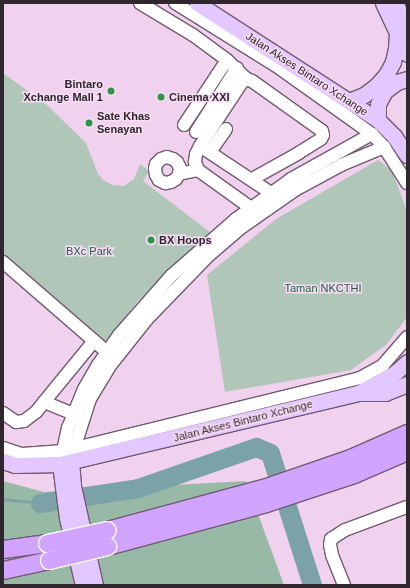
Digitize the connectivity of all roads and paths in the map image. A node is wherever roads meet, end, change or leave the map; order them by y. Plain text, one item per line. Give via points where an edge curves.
1 (140, 3) edge
2 (175, 3) edge
3 (197, 3) edge
4 (383, 3) edge
5 (395, 3) edge
6 (404, 30) edge
7 (407, 54) edge
8 (227, 60) junction
9 (237, 68) junction
10 (247, 79) junction
11 (407, 79) edge
12 (349, 102) junction
13 (378, 120) junction
14 (184, 125) dead end
15 (226, 129) dead end
16 (196, 132) dead end
17 (372, 134) junction
18 (389, 141) junction
19 (407, 145) edge
20 (205, 149) junction
21 (407, 155) edge
22 (198, 170) junction
23 (180, 174) dead end
24 (252, 179) junction
25 (407, 183) edge
26 (271, 193) junction
27 (251, 208) junction
28 (3, 262) edge
29 (407, 337) edge
30 (94, 342) junction
31 (107, 352) junction
32 (407, 362) edge
33 (407, 384) edge
34 (358, 393) junction
35 (44, 402) junction
36 (3, 413) edge
37 (74, 414) junction
38 (235, 416) junction
39 (407, 434) edge
40 (3, 448) edge
41 (407, 451) edge
42 (67, 457) junction
43 (39, 459) junction
44 (3, 461) edge
45 (306, 482) junction
46 (407, 506) edge
47 (74, 516) junction
48 (107, 538) junction
49 (3, 549) edge
50 (3, 570) edge
51 (83, 585) edge
52 (95, 585) edge
53 (344, 585) edge

1 - 8 lane via 193,35
2 - 17 lane via 278,67
3 - 12 main road, Jalan Akses Bintaro Xchange
4 - 6 main road
5 - 6 main road
6 - 7 main road
6 - 12 main road via 386,75 364,95
8 - 9 lane
8 - 14 lane
9 - 10 lane
9 - 16 lane
10 - 20 lane via 242,82
10 - 24 lane via 322,131 323,135 321,139 281,164
11 - 13 main road via 397,82 385,91 378,104
12 - 13 main road, Jalan Akses Bintaro Xchange
13 - 18 main road, Jalan Akses Bintaro Xchange
15 - 20 lane
17 - 18 lane
17 - 26 lane via 291,179
18 - 19 main road
18 - 21 main road, Jalan Akses Bintaro Xchange
18 - 25 lane
18 - 42 lane via 295,190 242,227 207,257 148,319 109,367 90,399
20 - 22 lane via 196,154
20 - 24 lane
22 - 23 lane
22 - 27 lane
24 - 26 lane
26 - 27 lane
27 - 31 lane via 170,276
28 - 30 lane
29 - 38 lane via 383,365 360,378
30 - 31 lane
30 - 35 lane
31 - 37 lane via 84,389
32 - 34 main road, Jalan Akses Bintaro Xchange via 384,380
33 - 34 main road via 385,393
34 - 38 main road, Jalan Akses Bintaro Xchange
35 - 36 lane via 24,421 16,422
35 - 37 lane
37 - 42 lane via 68,428
38 - 42 main road, Jalan Akses Bintaro Xchange
39 - 45 highway via 350,458
40 - 43 lane
41 - 45 highway via 354,474
42 - 43 main road, Jalan Akses Bintaro Xchange
42 - 47 main road via 68,488
43 - 44 main road, Jalan Akses Bintaro Xchange via 15,465
45 - 48 highway via 264,496
46 - 53 lane via 345,530 331,539 332,555
47 - 51 main road
47 - 52 main road
48 - 49 highway, bridge
48 - 50 highway, bridge via 49,560

